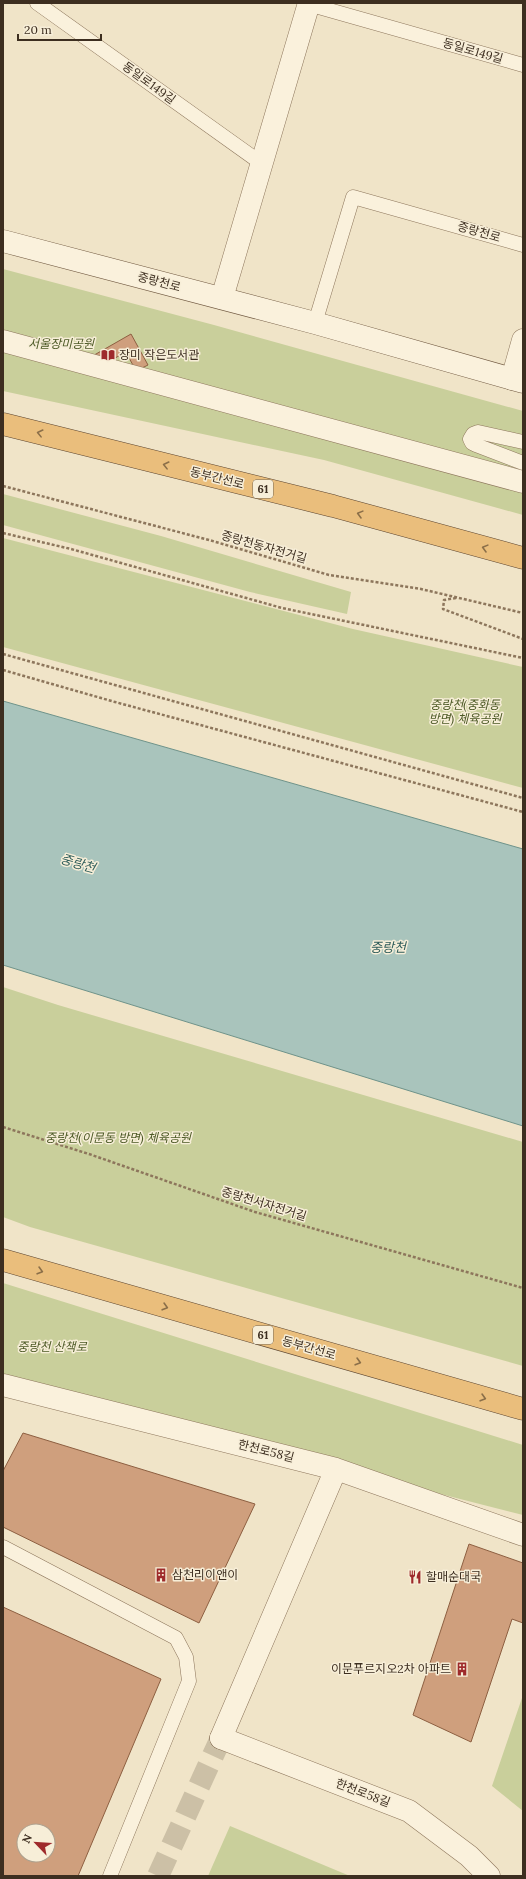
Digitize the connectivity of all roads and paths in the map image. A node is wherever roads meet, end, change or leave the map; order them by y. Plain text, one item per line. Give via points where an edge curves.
1 (37, 3) edge
2 (308, 3) edge
3 (523, 65) edge
4 (261, 163) junction
5 (3, 241) edge
6 (523, 245) edge
7 (222, 298) junction
8 (315, 323) junction
9 (523, 340) edge
10 (3, 341) edge
11 (517, 380) edge
12 (3, 424) edge
13 (523, 442) edge
14 (523, 463) edge
15 (523, 482) edge
16 (3, 486) edge
17 (3, 533) edge
18 (523, 558) edge
19 (523, 613) edge
20 (523, 638) edge
21 (3, 654) edge
22 (523, 658) edge
23 (3, 670) edge
24 (523, 798) edge
25 (523, 812) edge
26 (3, 1127) edge
27 (3, 1260) edge
28 (523, 1288) edge
29 (3, 1385) edge
30 (523, 1410) edge
31 (336, 1469) junction
32 (523, 1535) edge
33 (3, 1547) edge
34 (110, 1876) edge
35 (489, 1876) edge

1 - 4 lane, 동일로149길
2 - 3 lane, 동일로149길
2 - 4 street, 동일로149길
4 - 7 street, 동일로149길
5 - 7 street, 중랑천로
6 - 8 lane, 중랑천로 via 353,197
7 - 8 street, 중랑천로
8 - 11 street, 중랑천로
9 - 11 street
10 - 15 street
18 -> 12 highway, 동부간선로 / 61 via 333,506
13 - 14 lane via 478,432 470,439 476,445
16 - 19 path, 중랑천동자전거길 via 209,540 329,575 421,589
17 - 22 path via 71,549 282,608
19 - 20 path via 454,597 444,600 442,609
21 - 24 path
23 - 25 path
26 - 28 path, 중랑천서자전거길 via 255,1212
27 -> 30 highway, 동부간선로 / 61
29 - 31 street, 한천로58길
31 - 32 street, 한천로58길
31 - 35 street, 한천로58길 via 221,1738 409,1811 468,1856
33 - 34 lane via 176,1638 186,1657 189,1681

